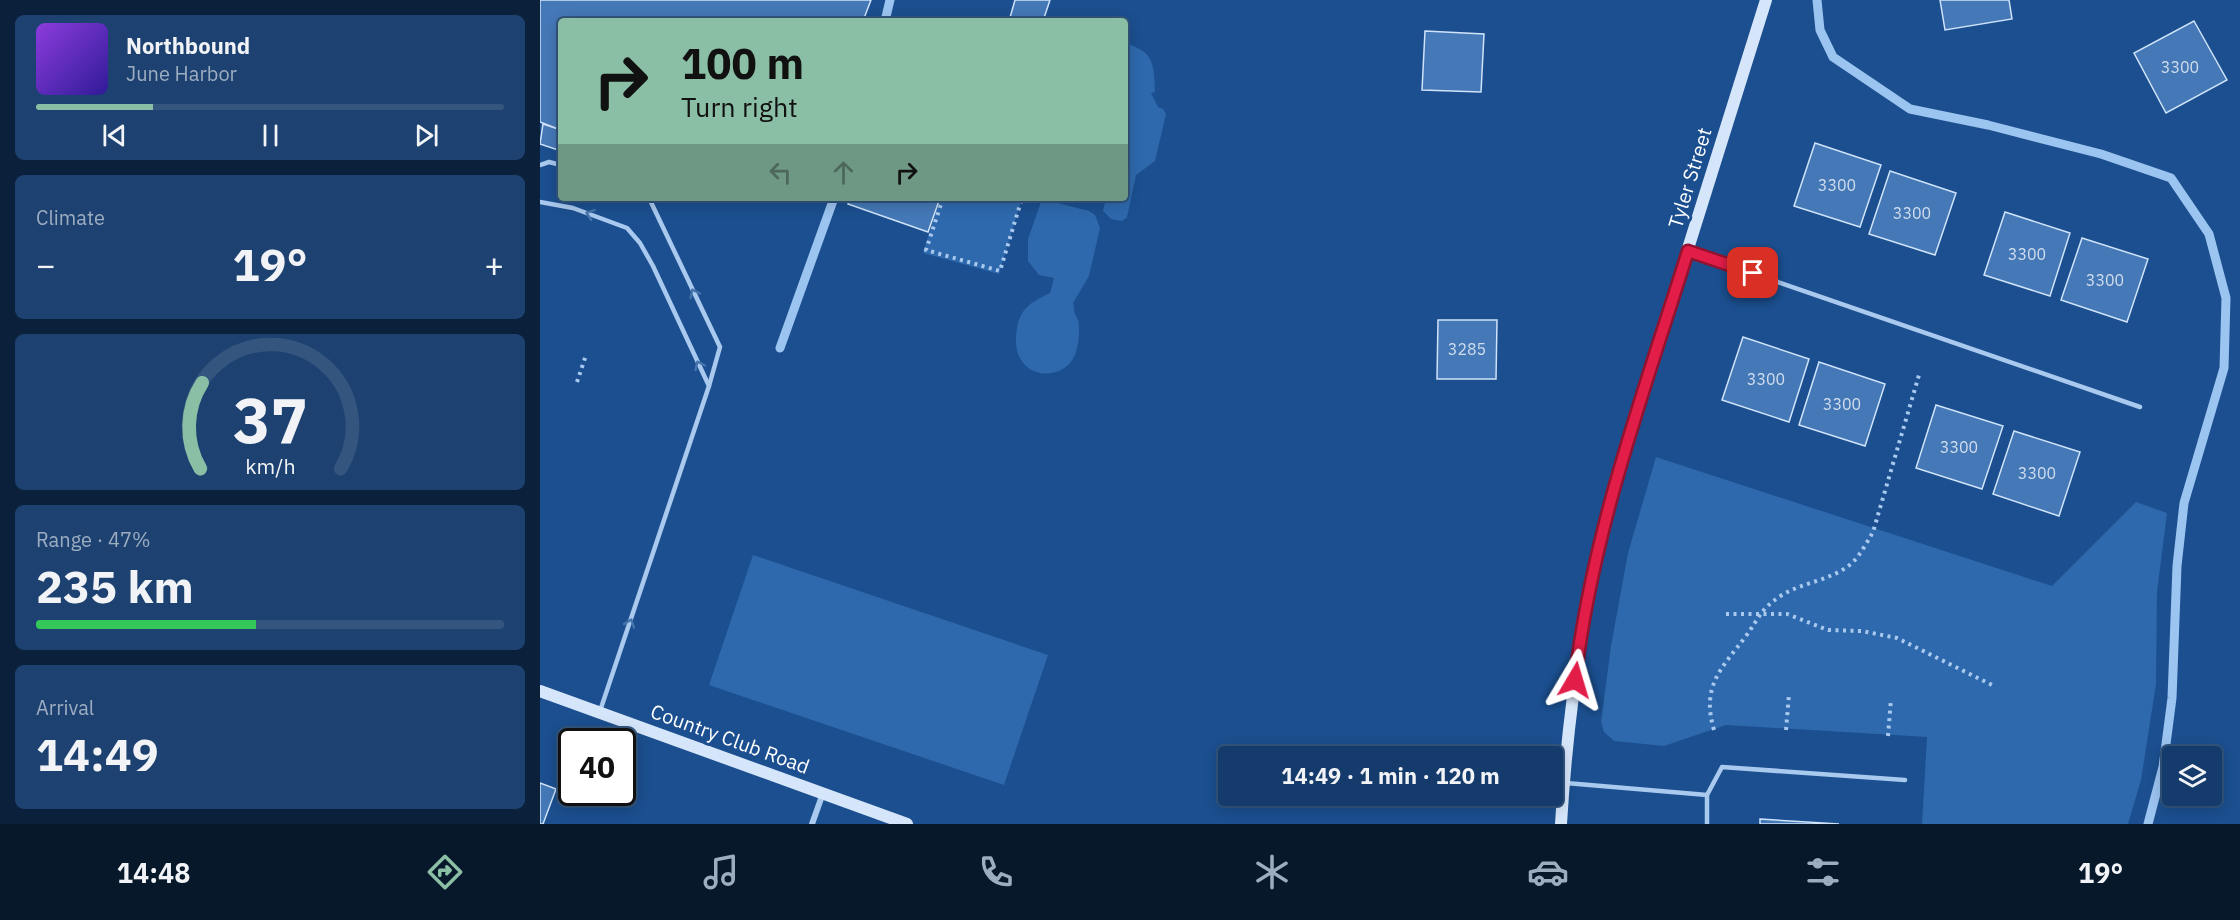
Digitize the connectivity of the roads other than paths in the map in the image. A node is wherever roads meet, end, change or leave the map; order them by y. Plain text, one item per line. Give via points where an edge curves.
1 (1766, 0) edge
2 (558, 164) edge
3 (540, 165) edge
4 (650, 201) edge
5 (540, 202) edge
6 (1688, 251) junction
7 (709, 386) junction
8 (2140, 407) dead end
9 (540, 691) edge
10 (600, 712) junction
11 (1905, 780) dead end
12 (1563, 783) joint
13 (823, 793) junction
14 (1707, 795) junction
15 (1562, 806) edge
16 (812, 824) edge
17 (907, 824) edge
18 (1561, 824) edge
19 (1707, 824) edge

1 - 6 street, Tyler Street
2 - 3 lane
7 -> 4 lane via 720,347
7 -> 5 lane via 653,266 627,228 573,208
6 - 8 lane
6 - 12 street, Tyler Street via 1597,550 1580,638
10 -> 7 lane
9 - 10 street, Country Club Road
10 - 13 street, Country Club Road
11 - 14 lane via 1722,768
12 - 14 lane
13 - 16 street
13 - 17 street, Country Club Road
14 - 19 lane
15 - 18 street, Tyler Street

